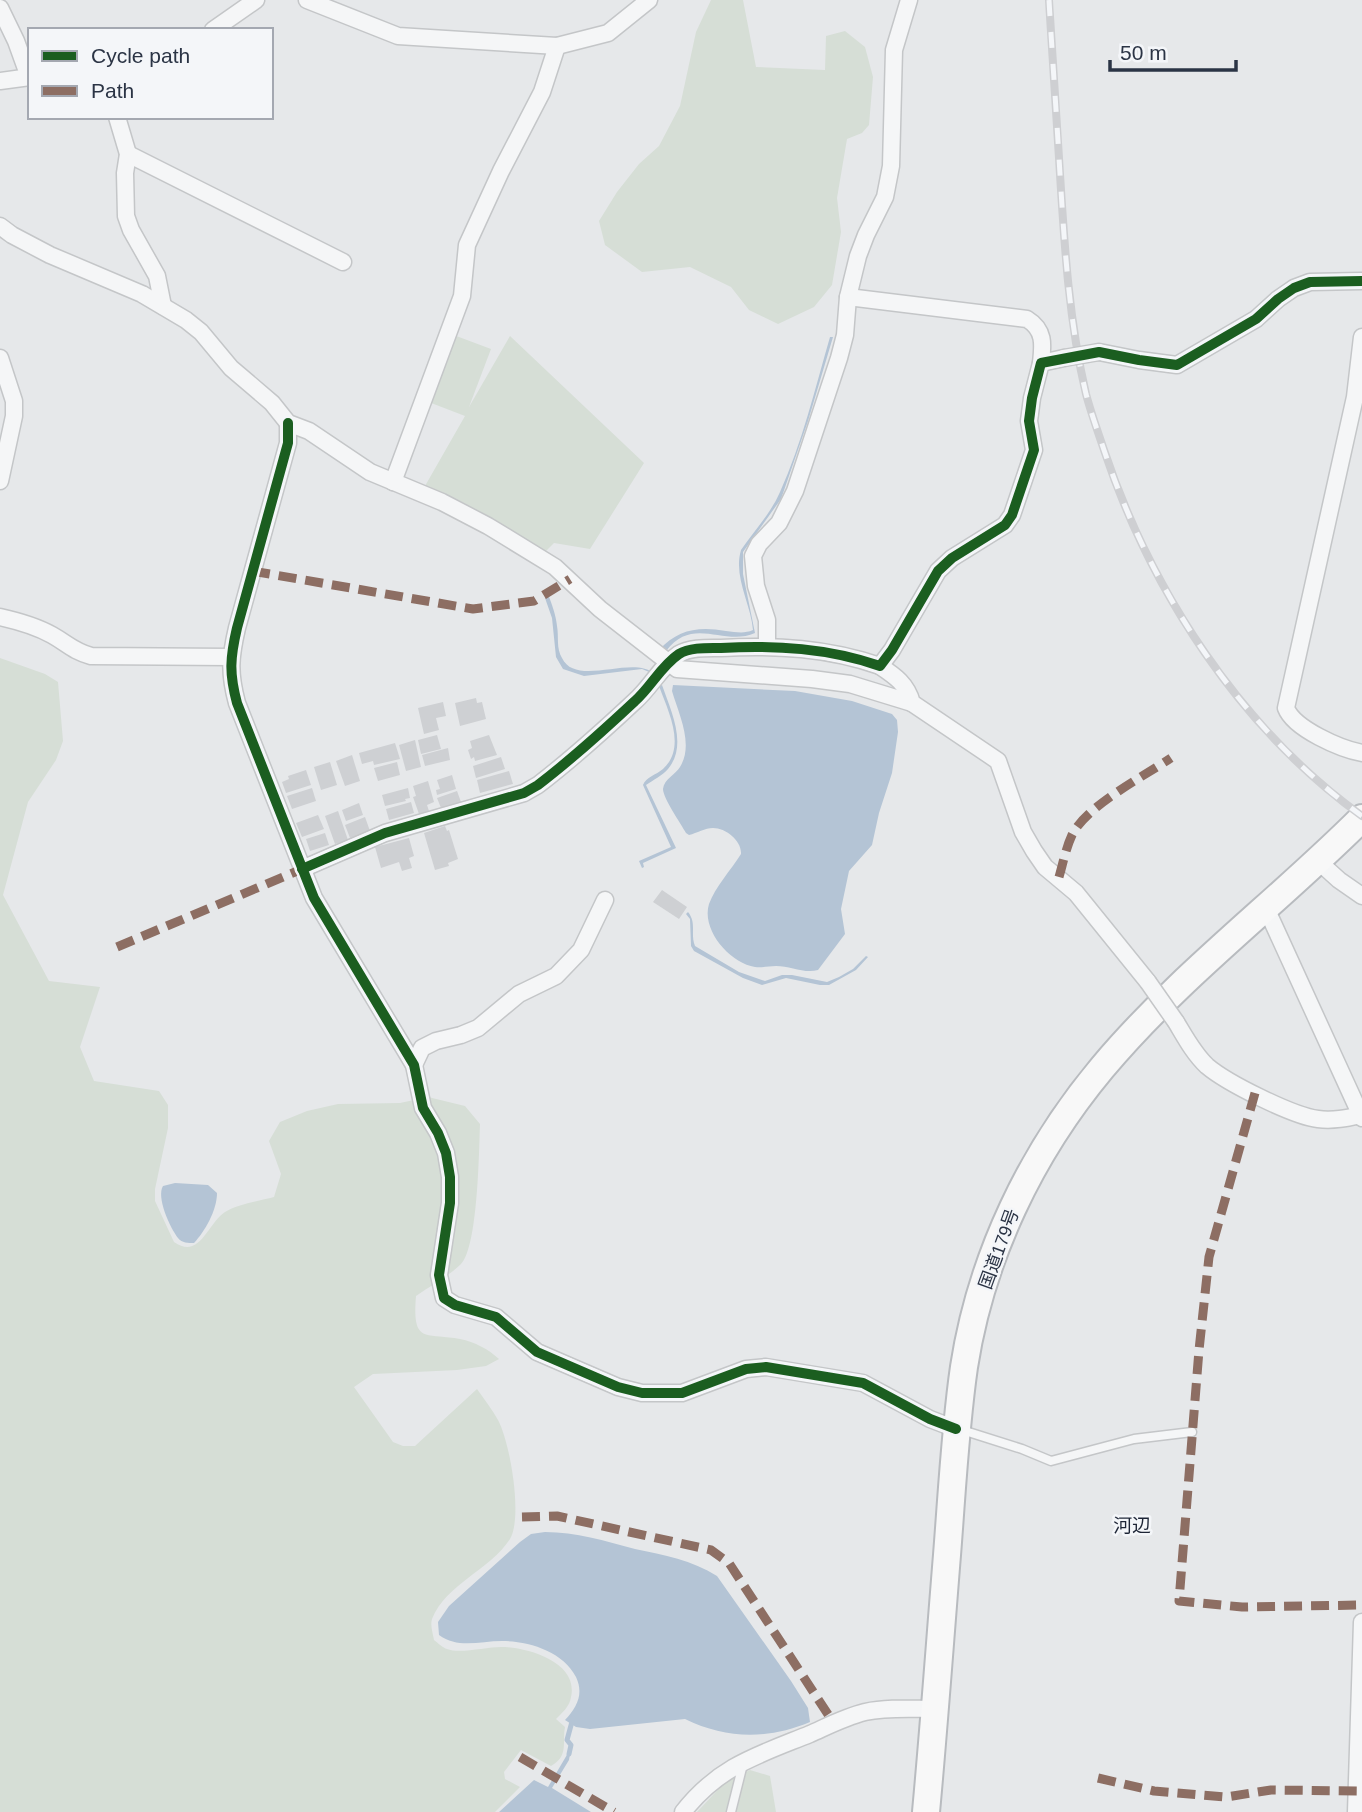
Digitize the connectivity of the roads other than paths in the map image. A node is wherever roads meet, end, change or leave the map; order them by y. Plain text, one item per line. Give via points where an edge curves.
1 (256, 0) edge
2 (307, 0) edge
3 (649, 0) edge
4 (909, 0) edge
5 (335, 5) edge
6 (0, 8) edge
7 (216, 28) edge
8 (556, 46) junction
9 (28, 74) edge
10 (28, 77) edge
11 (0, 81) edge
12 (118, 119) edge
13 (128, 154) junction
14 (0, 226) edge
15 (343, 262) dead end
16 (1362, 281) edge
17 (848, 297) junction
18 (163, 306) junction
19 (1362, 337) edge
20 (0, 358) edge
21 (1041, 363) junction
22 (288, 423) junction
23 (0, 481) edge
24 (393, 482) junction
25 (0, 617) edge
26 (767, 646) junction
27 (230, 657) junction
28 (668, 663) junction
29 (880, 666) junction
30 (912, 704) junction
31 (1362, 753) edge
32 (1353, 827) edge
33 (1318, 861) junction
34 (302, 869) junction
35 (1362, 896) edge
36 (605, 900) dead end
37 (1266, 908) junction
38 (414, 1065) junction
39 (1362, 1116) edge
40 (954, 1428) junction
41 (1192, 1432) dead end
42 (1362, 1622) edge
43 (935, 1709) junction
44 (744, 1761) junction
45 (683, 1812) edge
46 (731, 1812) edge
47 (926, 1812) edge
48 (1356, 1812) edge

1 - 7 street
2 - 5 street
3 - 8 street via 608,33
4 - 17 street via 894,50 888,188 862,245
5 - 8 street via 398,36
6 - 9 street
8 - 24 street via 542,93 467,246 463,296
10 - 11 street
12 - 13 street
13 - 15 street
13 - 18 street via 126,216 157,276
14 - 18 street via 50,255
16 - 21 street, bridge via 1310,282 1294,288 1256,319 1177,365 1099,352
17 - 21 street via 1027,319 1042,334
17 - 26 street via 839,358 795,491 779,523 753,556 767,620
18 - 22 street via 201,332 230,368 272,403
19 - 31 street via 1355,397 1286,708 1323,740
20 - 23 street via 14,401
21 - 29 street via 1029,421 1034,450 1012,515 1005,525 938,571
22 - 24 street
22 - 27 street via 289,443
24 - 28 street via 481,522 555,567
25 - 27 street via 24,622 75,652 91,656
26 - 28 street via 691,650
26 - 29 street via 818,650
27 - 34 street via 237,703
28 - 30 street via 677,669 850,684
28 - 34 street via 636,700 524,793 385,833
29 - 30 street via 898,678
30 - 39 street, bridge via 998,761 1034,851 1045,867 1076,892 1208,1067 1298,1114 1318,1119
32 - 33 highway, 国道179号
33 - 35 street
33 - 37 highway, 国道179号
34 - 38 street via 314,898
36 - 38 street via 581,950 556,976 519,994 478,1028 422,1048
37 - 39 street
37 - 40 highway, 国道179号 via 1150,1015 1102,1069 1061,1122 1023,1185 995,1251 975,1317
38 - 40 street via 423,1108 446,1153 450,1177 439,1275 444,1298 454,1306 496,1317 537,1352 642,1393 682,1393 746,1369 765,1367 863,1383
40 - 41 lane via 1051,1461 1135,1439
40 - 43 highway, 国道179号
42 - 48 street
43 - 44 street via 865,1712
43 - 47 highway, 国道179号
44 - 45 street via 701,1790
44 - 46 lane

